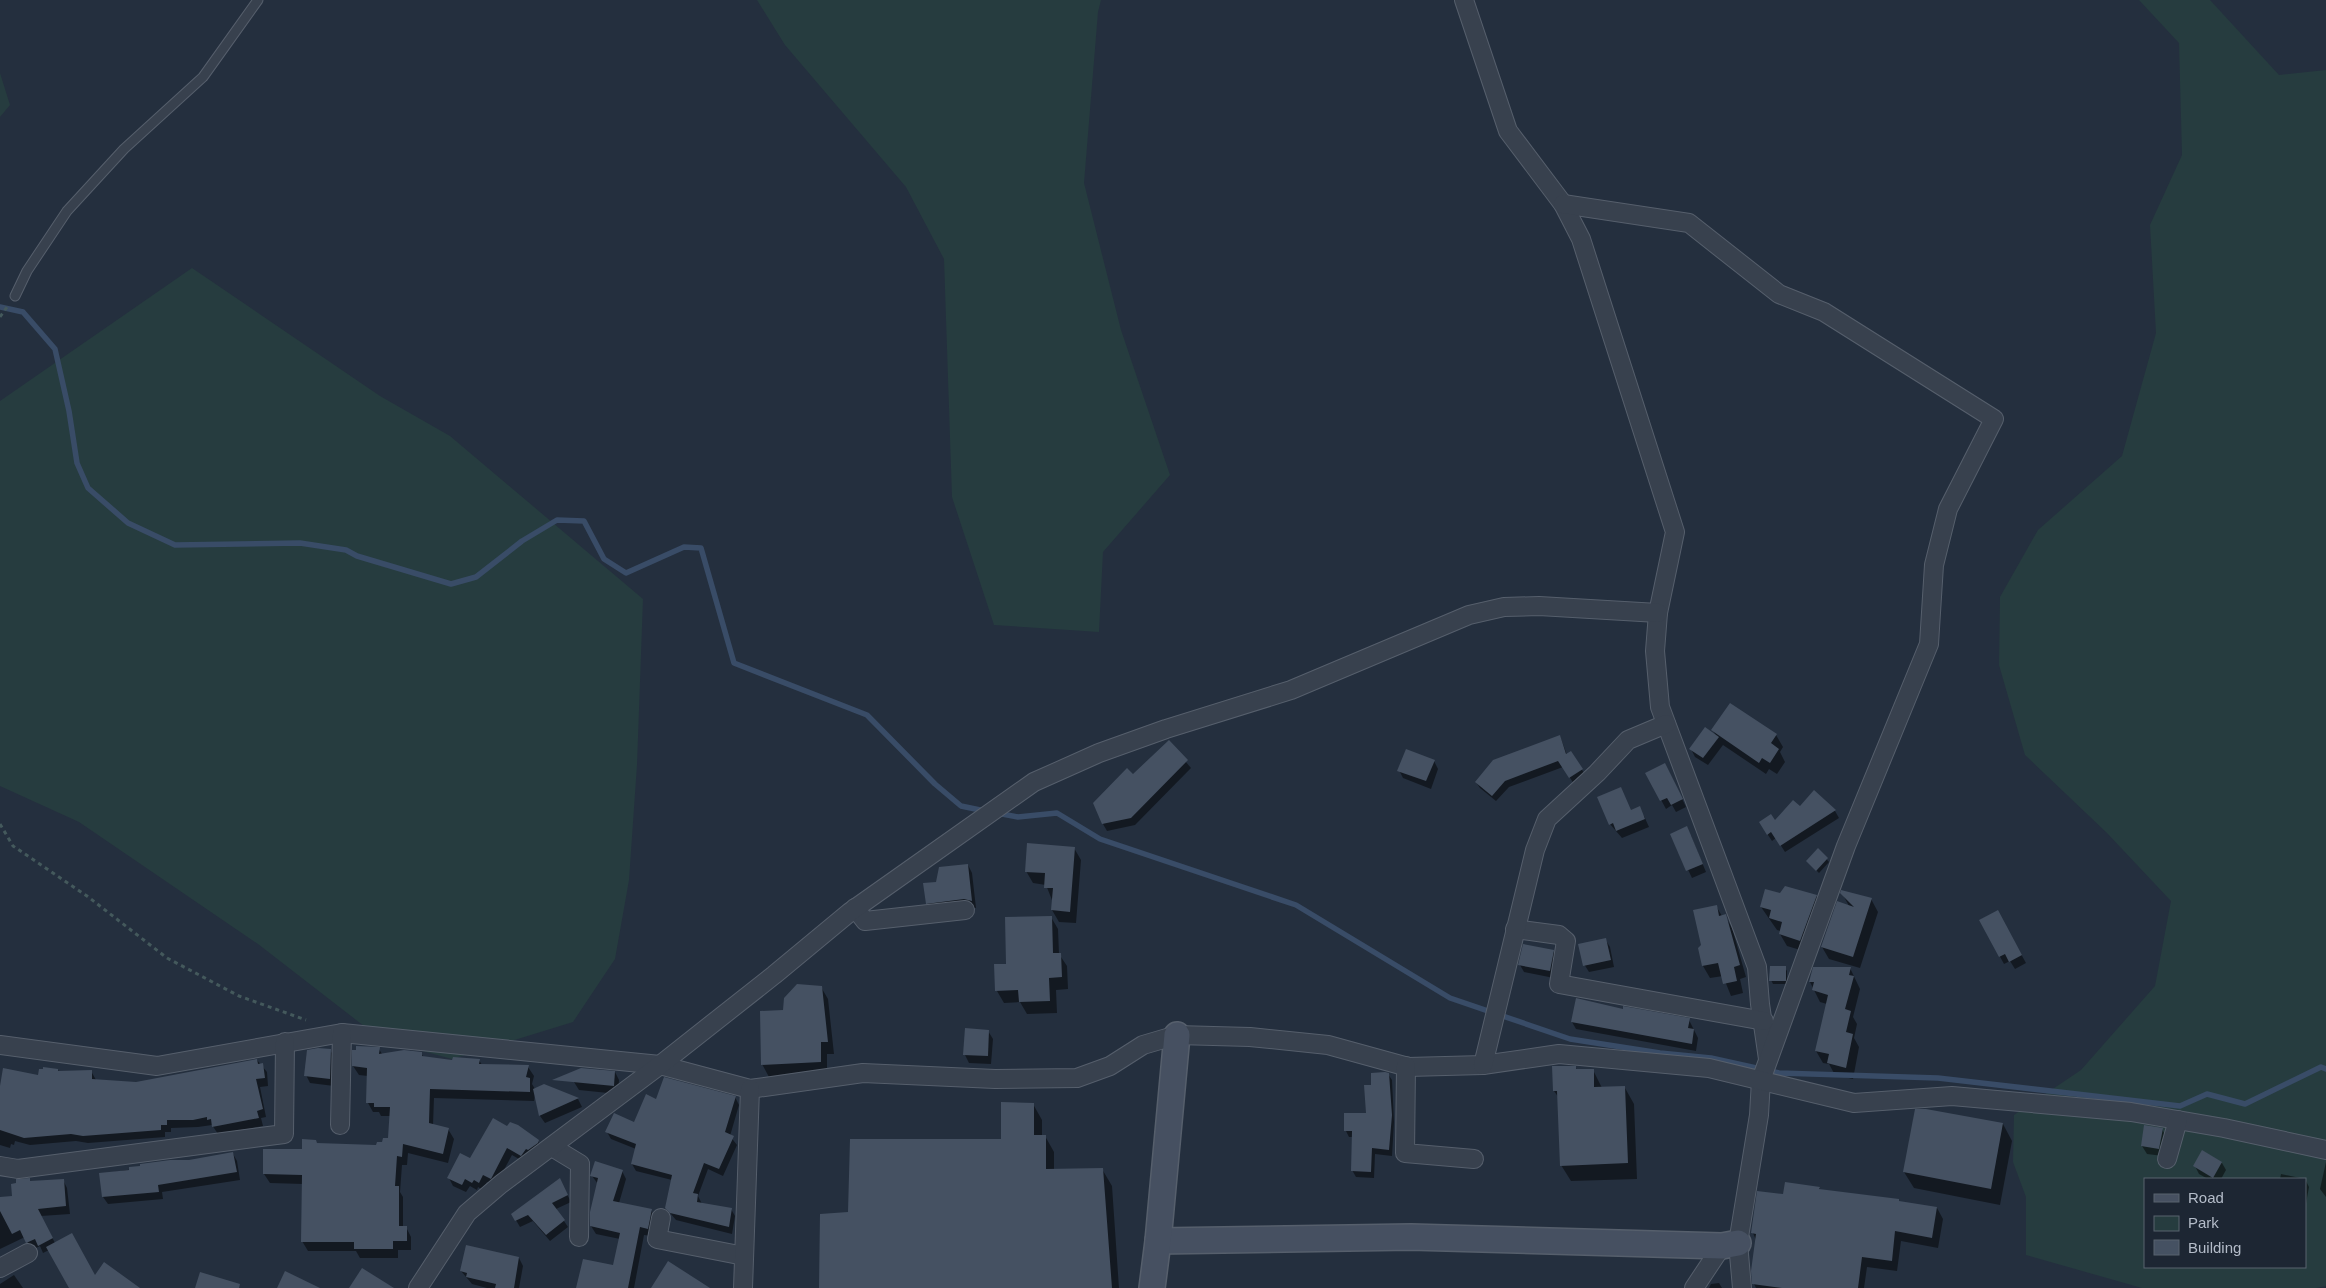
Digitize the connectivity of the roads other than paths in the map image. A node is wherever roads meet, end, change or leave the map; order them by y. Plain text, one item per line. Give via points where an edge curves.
1 (258, 0) edge
2 (1464, 0) edge
3 (1563, 204) junction
4 (15, 296) dead end
5 (1658, 613) junction
6 (1666, 724) junction
7 (855, 908) junction
8 (965, 910) dead end
9 (1515, 929) junction
10 (1764, 1021) junction
11 (342, 1033) junction
12 (1177, 1036) junction
13 (285, 1042) junction
14 (0, 1045) edge
15 (1768, 1062) junction
16 (660, 1065) junction
17 (1483, 1065) junction
18 (1406, 1066) junction
19 (1762, 1080) junction
20 (750, 1090) junction
21 (2178, 1120) junction
22 (340, 1125) dead end
23 (552, 1147) junction
24 (2326, 1150) edge
25 (1474, 1159) dead end
26 (2167, 1160) dead end
27 (0, 1166) edge
28 (661, 1218) dead end
29 (579, 1237) dead end
30 (1158, 1241) junction
31 (1730, 1244) junction
32 (28, 1253) dead end
33 (744, 1256) junction
34 (0, 1268) edge
35 (418, 1288) edge
36 (743, 1288) edge
37 (1152, 1288) edge
38 (1694, 1288) edge
39 (1742, 1288) edge

1 - 4 lane via 204,77 124,150 67,211 27,271
2 - 3 street via 1508,131
3 - 5 street via 1580,239 1675,532
3 - 15 street via 1689,223 1779,294 1824,312 1994,419 1948,509 1934,565 1929,644 1846,846
5 - 6 street via 1655,651 1660,707
5 - 7 street via 1538,606 1504,607 1469,615 1291,690 1098,753 1034,782
6 - 9 street via 1628,740 1547,818 1534,850
6 - 10 street via 1757,968
7 - 8 street via 865,921
7 - 16 street
9 - 10 street via 1559,936 1566,941 1559,984
9 - 17 street
10 - 15 street
11 - 13 street
11 - 16 street
11 - 22 street
12 - 18 street via 1250,1037 1328,1045
12 - 20 street via 1143,1045 1110,1066 1077,1078 995,1079 863,1073
12 - 30 street
13 - 14 street via 157,1066
13 - 27 street via 284,1134 18,1169
15 - 19 street
16 - 20 street
16 - 23 street
17 - 18 street
17 - 19 street via 1560,1054 1709,1068
18 - 25 street via 1405,1153
19 - 21 street via 1854,1103 1952,1096 2132,1112
19 - 31 street via 1758,1114
20 - 33 street
21 - 24 street
21 - 26 street
23 - 29 street via 580,1164
23 - 35 street via 467,1213
28 - 33 street via 657,1239
30 - 31 street via 1410,1237
30 - 37 street
31 - 38 street
31 - 39 street
32 - 34 street
33 - 36 street

